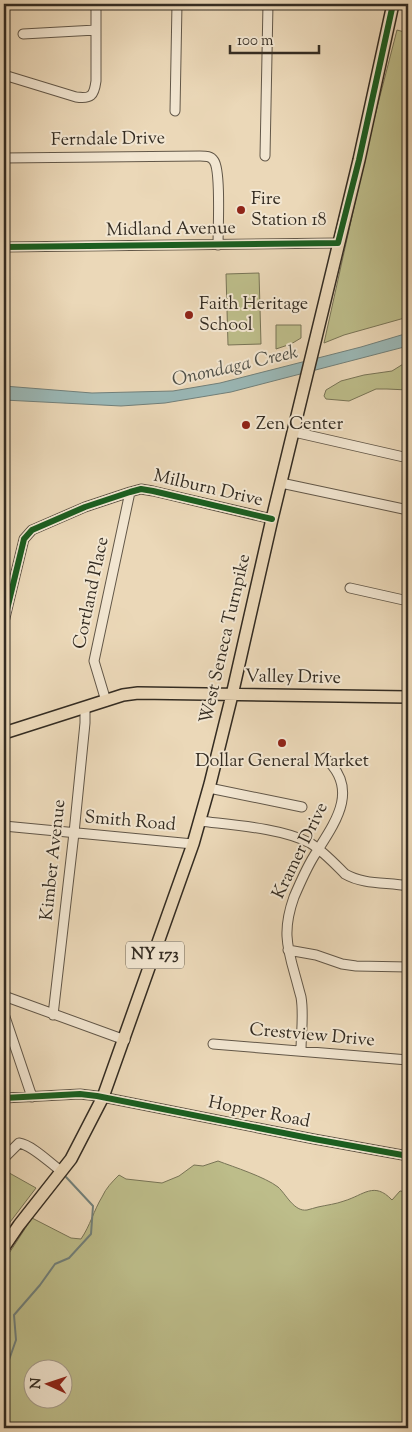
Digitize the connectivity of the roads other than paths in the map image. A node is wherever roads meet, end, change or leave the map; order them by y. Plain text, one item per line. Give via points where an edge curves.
1 (96, 4) edge
2 (177, 4) edge
3 (268, 4) edge
4 (393, 4) edge
5 (96, 30) junction
6 (23, 34) dead end
7 (4, 75) edge
8 (174, 111) dead end
9 (265, 156) dead end
10 (4, 158) edge
11 (338, 244) junction
12 (218, 245) junction
13 (4, 247) edge
14 (294, 432) junction
15 (408, 458) edge
16 (281, 483) junction
17 (130, 492) junction
18 (408, 510) edge
19 (272, 519) junction
20 (350, 588) dead end
21 (408, 601) edge
22 (4, 622) edge
23 (232, 695) junction
24 (408, 697) edge
25 (106, 700) junction
26 (85, 708) junction
27 (4, 733) edge
28 (325, 758) dead end
29 (209, 788) junction
30 (302, 807) dead end
31 (200, 821) junction
32 (4, 826) edge
33 (74, 833) junction
34 (193, 844) junction
35 (318, 850) junction
36 (408, 886) edge
37 (288, 950) junction
38 (408, 967) edge
39 (4, 996) edge
40 (4, 1014) edge
41 (53, 1015) junction
42 (124, 1040) junction
43 (213, 1044) dead end
44 (301, 1051) junction
45 (408, 1060) edge
46 (32, 1097) junction
47 (104, 1097) junction
48 (4, 1098) edge
49 (408, 1156) edge
50 (5, 1157) dead end
51 (61, 1171) junction
52 (4, 1247) edge

1 - 5 street
2 - 8 street
3 - 9 street
4 - 11 main road, West Seneca Turnpike / NY 173
5 - 6 street
5 - 7 street via 96,81 90,97 76,97
10 - 12 street, Ferndale Drive via 212,158 218,174
11 - 12 street, Midland Avenue
11 - 14 main road, West Seneca Turnpike / NY 173
12 - 13 street, Midland Avenue
14 - 15 street
14 - 16 main road, West Seneca Turnpike / NY 173
16 - 18 street
16 - 19 main road, West Seneca Turnpike / NY 173
17 - 19 street, Milburn Drive via 153,491
17 - 22 street, Milburn Drive via 85,507 28,534 24,539
17 - 25 street, Cortland Place via 94,661
19 - 23 main road, West Seneca Turnpike / NY 173
20 - 21 street
23 - 24 main road, Valley Drive
23 - 25 main road, Valley Drive via 138,693
23 - 29 main road, West Seneca Turnpike / NY 173
25 - 26 main road, Valley Drive
26 - 27 main road, Valley Drive
26 - 33 street, Kimber Avenue
28 - 35 street, Kramer Drive via 341,779 342,803
29 - 30 street
29 - 31 main road, West Seneca Turnpike / NY 173
31 - 34 main road, West Seneca Turnpike / NY 173
31 - 35 street via 278,832 296,837
32 - 33 street, Smith Road
33 - 34 street, Smith Road
33 - 41 street, Kimber Avenue
34 - 42 main road, West Seneca Turnpike / NY 173
35 - 36 street via 352,878
35 - 37 street, Kramer Drive via 303,875 288,915
37 - 38 street via 356,966
37 - 44 street, Kramer Drive via 301,998
39 - 41 street
40 - 46 street
41 - 42 street
42 - 47 main road, West Seneca Turnpike / NY 173
43 - 44 street, Crestview Drive
44 - 45 street, Crestview Drive
46 - 47 street, Hopper Road via 80,1094
46 - 48 street, Hopper Road
47 - 49 street, Hopper Road
47 - 51 main road, West Seneca Turnpike / NY 173 via 71,1159
50 - 51 street via 21,1142
51 - 52 main road, West Seneca Turnpike / NY 173

